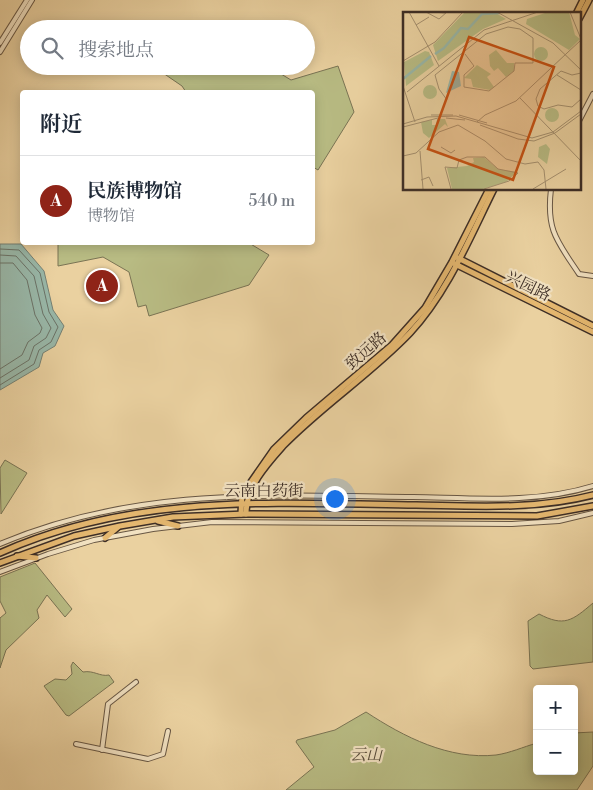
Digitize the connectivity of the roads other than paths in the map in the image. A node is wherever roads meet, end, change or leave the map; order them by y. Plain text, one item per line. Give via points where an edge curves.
1 (27, 0) edge
2 (32, 0) edge
3 (583, 0) edge
4 (589, 0) edge
5 (577, 12) edge
6 (580, 17) edge
7 (0, 44) edge
8 (0, 52) edge
9 (593, 94) edge
10 (580, 119) edge
11 (489, 190) edge
12 (493, 190) edge
13 (551, 190) edge
14 (456, 261) junction
15 (593, 276) edge
16 (593, 326) edge
17 (593, 332) edge
18 (593, 486) edge
19 (245, 495) junction
20 (593, 495) edge
21 (217, 503) junction
22 (243, 503) junction
23 (276, 503) junction
24 (593, 506) edge
25 (593, 513) edge
26 (244, 514) junction
27 (276, 514) junction
28 (217, 515) junction
29 (152, 520) junction
30 (120, 526) junction
31 (178, 526) junction
32 (105, 538) junction
33 (0, 544) edge
34 (0, 553) edge
35 (17, 556) junction
36 (36, 558) junction
37 (0, 563) edge
38 (0, 572) edge
39 (136, 682) dead end
40 (168, 730) dead end
41 (76, 744) dead end
42 (102, 750) junction

1 - 7 street
2 - 8 street
3 - 5 main road
4 - 6 main road
9 - 10 street
11 - 14 main road, 致远路
12 - 14 main road, 致远路
13 - 15 street via 548,210 554,236 579,274
14 - 16 main road, 兴园路
14 - 17 main road, 兴园路
14 - 19 main road, 致远路 via 408,328 375,361 288,434 260,467
18 - 19 street via 527,498
19 - 22 main road, 致远路
19 - 33 street via 127,506 70,520
20 - 23 main road, 云南白药街 via 533,506
21 - 22 main road, 云南白药街
21 - 28 main road via 220,509
21 - 34 main road, 云南白药街 via 153,509 100,520 42,536
22 - 23 main road, 云南白药街
22 - 26 main road, 致远路
23 - 27 main road via 273,508
24 - 27 main road, 云南白药街 via 520,516
25 - 31 street via 559,521 520,524 240,521
26 - 27 main road, 云南白药街
26 - 28 main road, 云南白药街
28 - 29 main road, 云南白药街
29 - 30 main road, 云南白药街
29 - 31 main road
30 - 32 main road
30 - 35 main road, 云南白药街 via 74,536
31 - 32 street
32 - 36 street
35 - 36 main road
35 - 37 main road, 云南白药街
36 - 38 street
39 - 42 street via 108,704
40 - 42 street via 163,754 158,757 148,759
41 - 42 street

